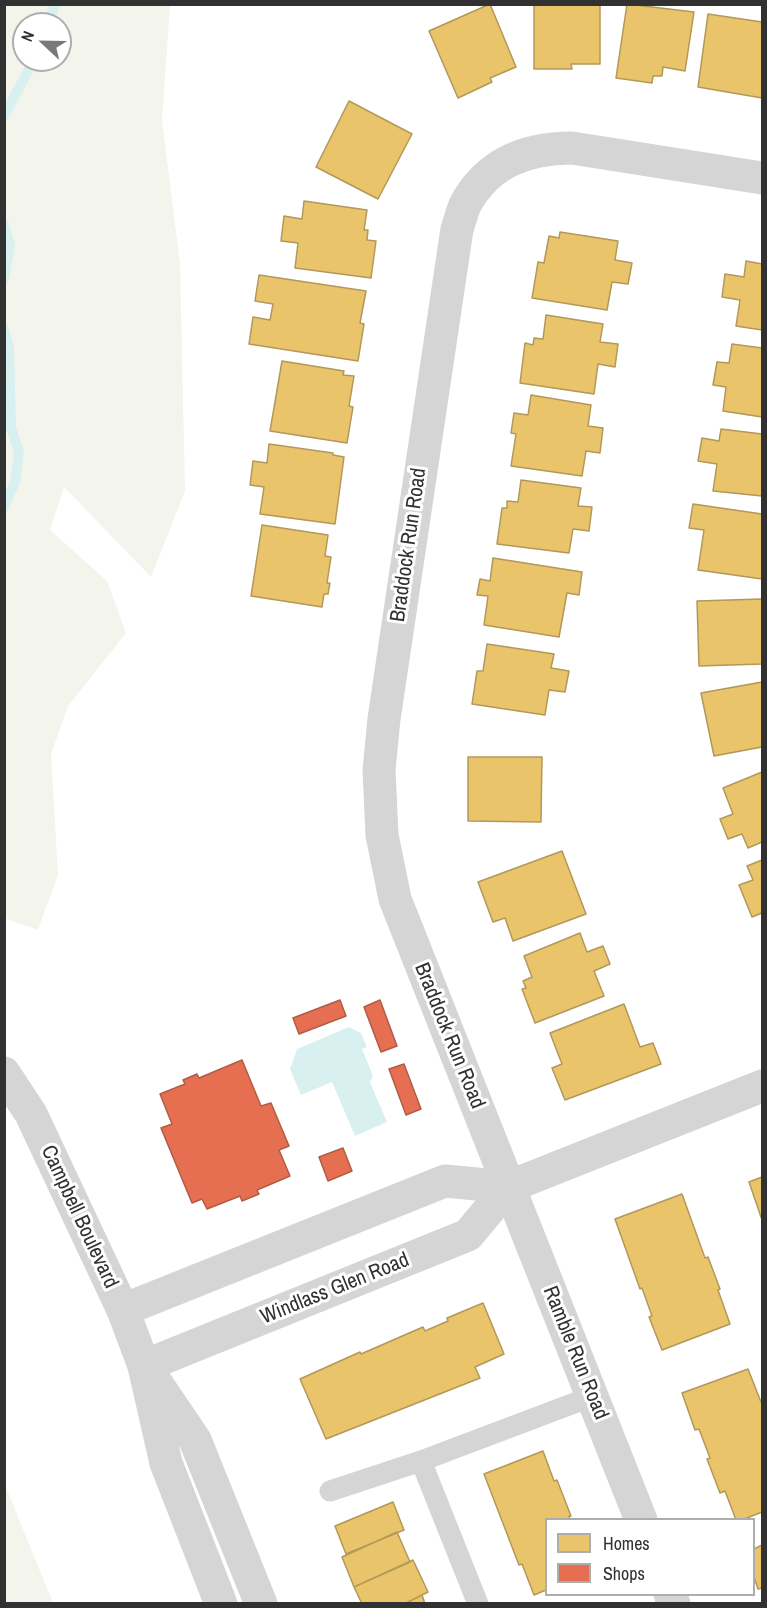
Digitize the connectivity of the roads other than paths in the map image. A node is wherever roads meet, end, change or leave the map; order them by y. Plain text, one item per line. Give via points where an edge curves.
1 (762, 178) edge
2 (4, 1072) edge
3 (762, 1086) edge
4 (508, 1187) junction
5 (123, 1310) junction
6 (144, 1366) junction
7 (593, 1396) junction
8 (422, 1461) junction
9 (330, 1491) dead end
10 (640, 1518) edge
11 (221, 1604) edge
12 (261, 1604) edge
13 (478, 1604) edge

1 - 4 street, Braddock Run Road via 572,148 548,148 502,164 466,203 457,229 384,719 379,770 382,835 395,899
2 - 5 street, Campbell Boulevard via 30,1114
3 - 4 street, Windlass Glen Road
4 - 5 street, Windlass Glen Road via 445,1181
4 - 6 street, Windlass Glen Road via 468,1235
4 - 7 street, Ramble Run Road
5 - 6 street, Campbell Boulevard
6 - 11 street, Campbell Boulevard via 166,1463
6 - 12 street, Campbell Boulevard via 195,1440
7 - 8 lane
7 - 10 street, Ramble Run Road
8 - 9 lane
8 - 13 lane

